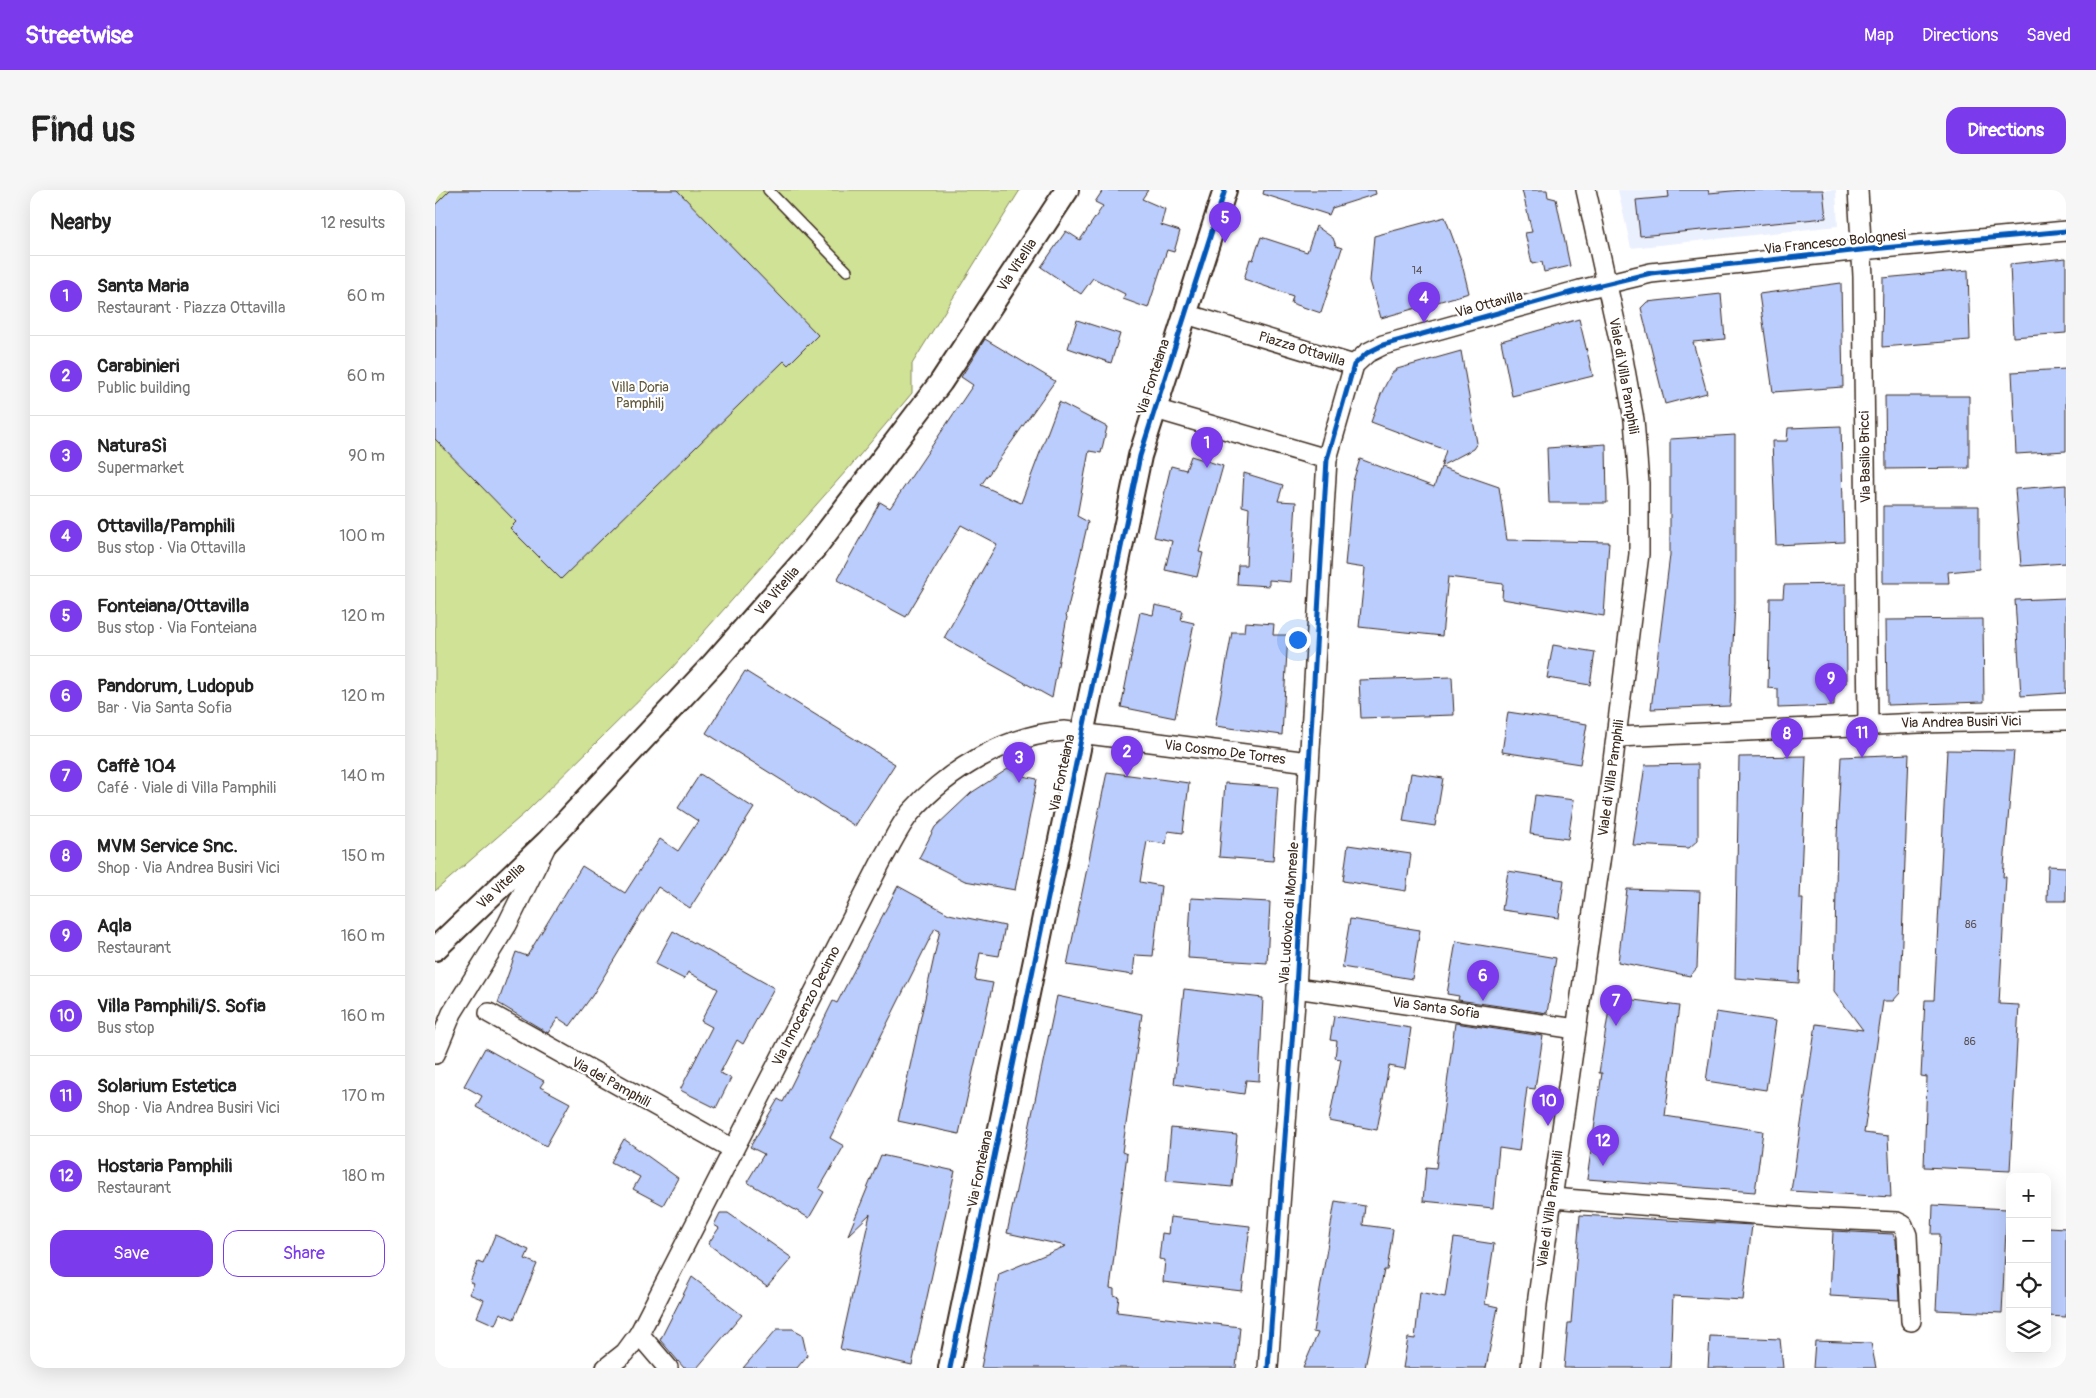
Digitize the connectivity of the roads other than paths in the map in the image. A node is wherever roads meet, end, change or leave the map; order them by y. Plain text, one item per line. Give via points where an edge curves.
1 (769, 190) edge
2 (1067, 190) edge
3 (1225, 190) edge
4 (1586, 190) edge
5 (1858, 190) edge
6 (2066, 231) edge
7 (1861, 250) junction
8 (847, 271) dead end
9 (1607, 284) junction
10 (1186, 314) junction
11 (1355, 365) junction
12 (1155, 409) junction
13 (1327, 459) junction
14 (2066, 720) edge
15 (1868, 725) junction
16 (1082, 734) junction
17 (1617, 736) junction
18 (1309, 762) junction
19 (547, 842) junction
20 (435, 948) edge
21 (1296, 988) junction
22 (489, 1013) dead end
23 (1576, 1030) junction
24 (435, 1054) edge
25 (733, 1149) junction
26 (1552, 1198) junction
27 (1911, 1321) dead end
28 (639, 1334) junction
29 (606, 1368) edge
30 (668, 1368) edge
31 (950, 1368) edge
32 (1268, 1368) edge
33 (1531, 1368) edge

1 - 8 lane
2 - 19 street, Via Vitellia via 941,382 847,508 775,594
3 - 10 street, Via Fonteiana
4 - 9 street, Viale di Villa Pamphili
5 - 7 street, Via Basilio Bricci
6 - 7 street, Via Francesco Bolognesi
7 - 9 street, Via Francesco Bolognesi via 1651,273
7 - 15 street, Via Basilio Bricci
9 - 11 street, Via Ottavilla via 1383,345 1367,352
9 - 17 street, Viale di Villa Pamphili via 1634,420 1640,505 1637,580
10 - 11 street, Piazza Ottavilla
10 - 12 street, Via Fonteiana
11 - 13 street, Piazza Ottavilla
12 - 13 street
12 - 16 street, Via Fonteiana via 1140,456
13 - 18 street, Via Ludovico di Monreale
14 - 15 street, Via Andrea Busiri Vici
15 - 17 street, Via Andrea Busiri Vici
16 - 18 street, Via Cosmo De Torres
16 - 25 street, Via Innocenzo Decimo via 1044,732 999,749 950,777 909,814 883,858
16 - 31 street, Via Fonteiana
17 - 23 street, Viale di Villa Pamphili
18 - 21 street, Via Ludovico di Monreale
19 - 20 street, Via Vitellia
19 - 24 street via 507,925 453,1013
21 - 23 street, Via Santa Sofia
21 - 32 street, Via Ludovico di Monreale
22 - 25 street, Via dei Pamphili
23 - 26 street, Viale di Villa Pamphili
25 - 28 street, Via Innocenzo Decimo
26 - 27 street via 1897,1222 1903,1225 1907,1235
26 - 33 street, Viale di Villa Pamphili
28 - 29 street, Via Innocenzo Decimo via 625,1353
28 - 30 street

